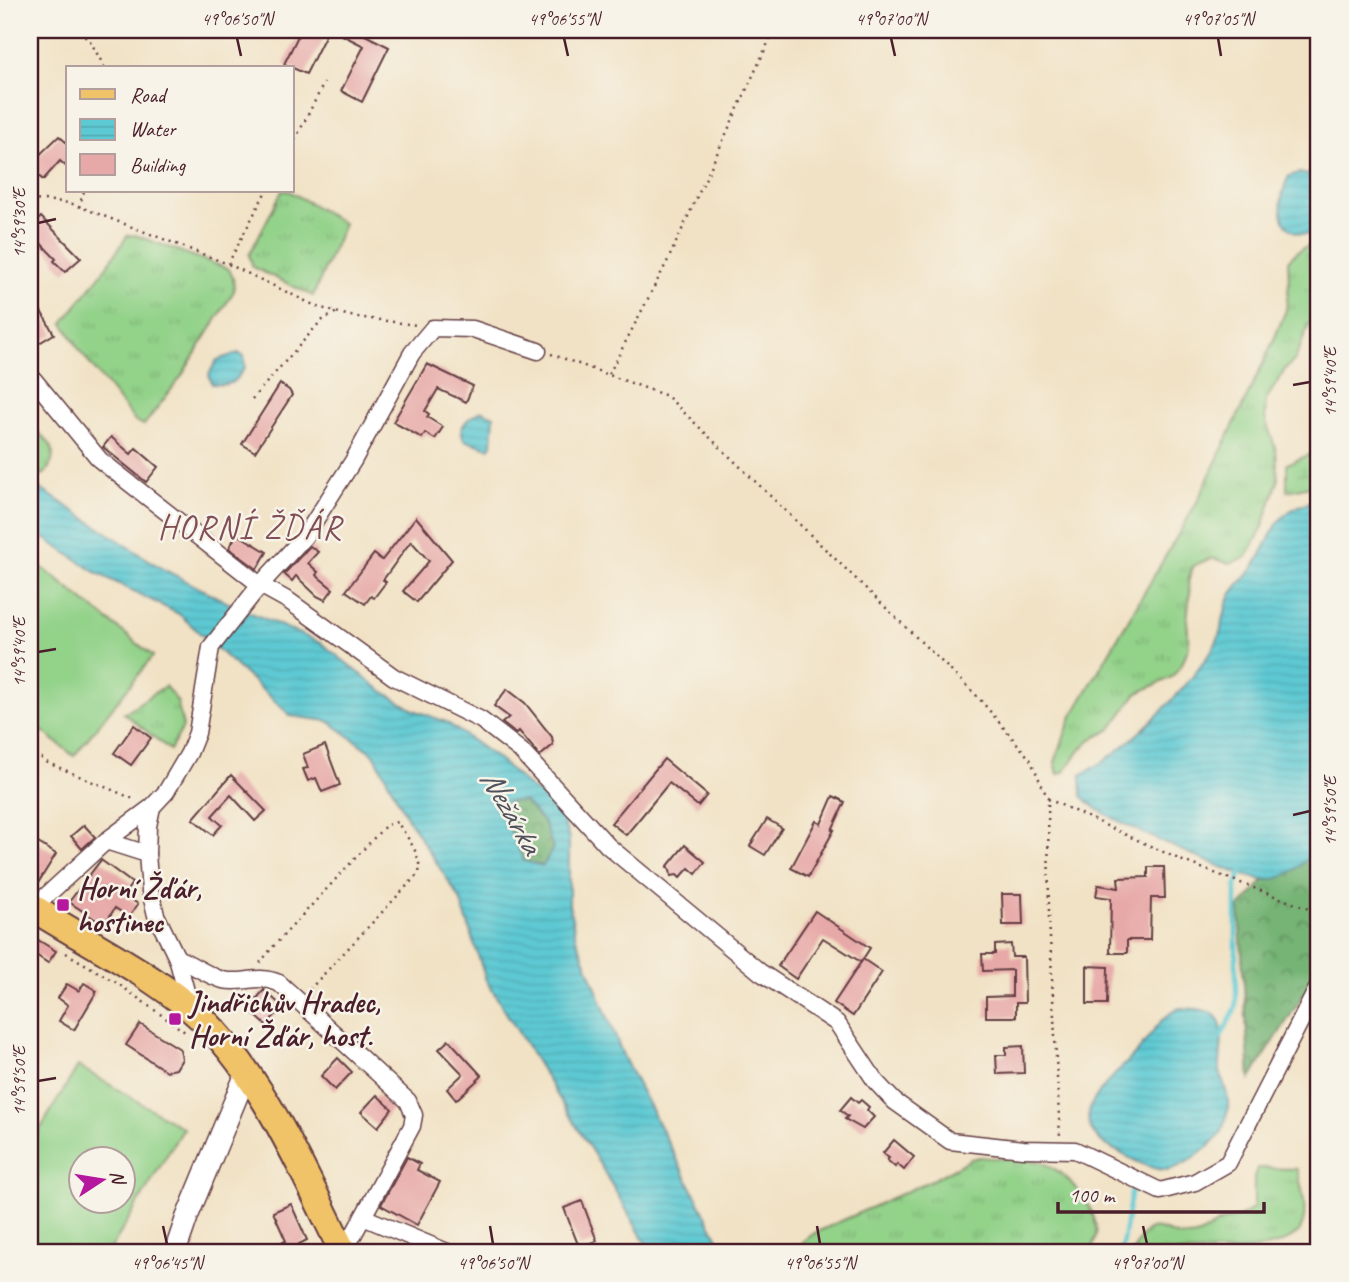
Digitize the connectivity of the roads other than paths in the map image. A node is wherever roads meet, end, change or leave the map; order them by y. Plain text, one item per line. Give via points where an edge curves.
1 (538, 351) road end
2 (30, 375) edge
3 (260, 585) junction
4 (152, 807) junction
5 (106, 841) junction
6 (147, 855) junction
7 (31, 907) edge
8 (177, 957) junction
9 (1319, 985) edge
10 (190, 1008) junction
11 (246, 1074) junction
12 (363, 1217) junction
13 (175, 1252) edge
14 (344, 1252) edge
15 (447, 1252) edge

1 - 3 street via 473,329 433,328 412,353 353,461 305,536
2 - 3 street via 100,460
3 - 4 street via 211,647 190,753
3 - 9 street via 394,677 481,720 520,750 618,855 760,972 837,1023 894,1101 950,1141 1075,1150 1160,1191 1195,1182 1228,1163
4 - 5 street
4 - 6 street
5 - 6 street
5 - 7 street
6 - 8 street via 156,915
7 - 10 main road
8 - 10 street
8 - 12 street via 222,980 265,977 279,983 408,1101 414,1115 412,1126
10 - 11 main road
11 - 13 street
11 - 14 main road via 276,1118
12 - 14 street
12 - 15 street

